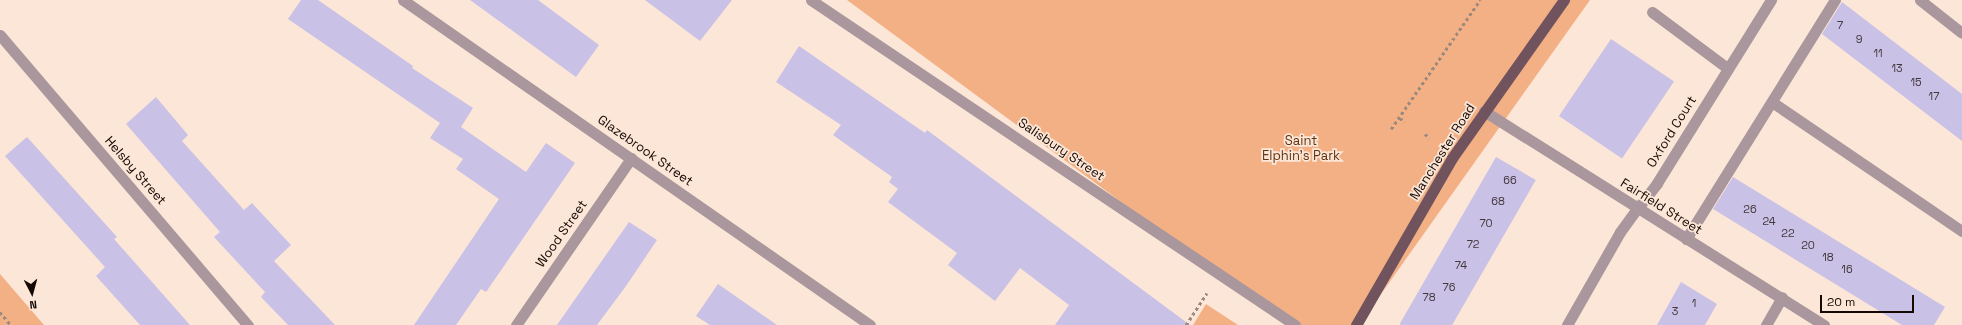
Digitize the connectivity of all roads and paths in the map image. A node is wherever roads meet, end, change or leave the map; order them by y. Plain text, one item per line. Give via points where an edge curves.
1 (403, 0) edge
2 (811, 0) edge
3 (1480, 0) edge
4 (1564, 0) edge
5 (1771, 0) edge
6 (1835, 0) edge
7 (1920, 0) edge
8 (1652, 12) dead end
9 (1962, 33) edge
10 (0, 35) edge
11 (1727, 68) junction
12 (1772, 102) junction
13 (1484, 111) junction
14 (1400, 118) junction
15 (1405, 122) dead end
16 (1391, 129) dead end
17 (1424, 134) dead end
18 (1430, 138) dead end
19 (631, 158) junction
20 (1637, 210) junction
21 (1962, 231) edge
22 (1686, 239) junction
23 (1219, 274) junction
24 (1782, 297) junction
25 (0, 312) edge
26 (11, 325) edge
27 (248, 325) edge
28 (516, 325) edge
29 (870, 325) edge
30 (1186, 325) edge
31 (1295, 325) edge
32 (1356, 325) edge
33 (1568, 325) edge
34 (1766, 325) edge
35 (1824, 325) edge

1 - 19 street, Glazebrook Street
2 - 23 street, Salisbury Street
3 - 14 path
4 - 13 main road, Manchester Road
5 - 11 street, Oxford Court
6 - 12 street
7 - 9 street
8 - 11 street
10 - 27 street, Helsby Street
11 - 20 street, Oxford Court via 1657,183
12 - 21 street
12 - 22 street
13 - 20 street, Fairfield Street
13 - 32 main road, Manchester Road via 1452,158
14 - 15 path
14 - 16 path
17 - 18 path
19 - 28 street, Wood Street
19 - 29 street, Glazebrook Street
20 - 22 street, Fairfield Street
20 - 33 street, Oxford Court via 1620,232
22 - 24 street, Fairfield Street
23 - 30 path
23 - 31 street, Salisbury Street
24 - 34 street
24 - 35 street, Fairfield Street
25 - 26 path

